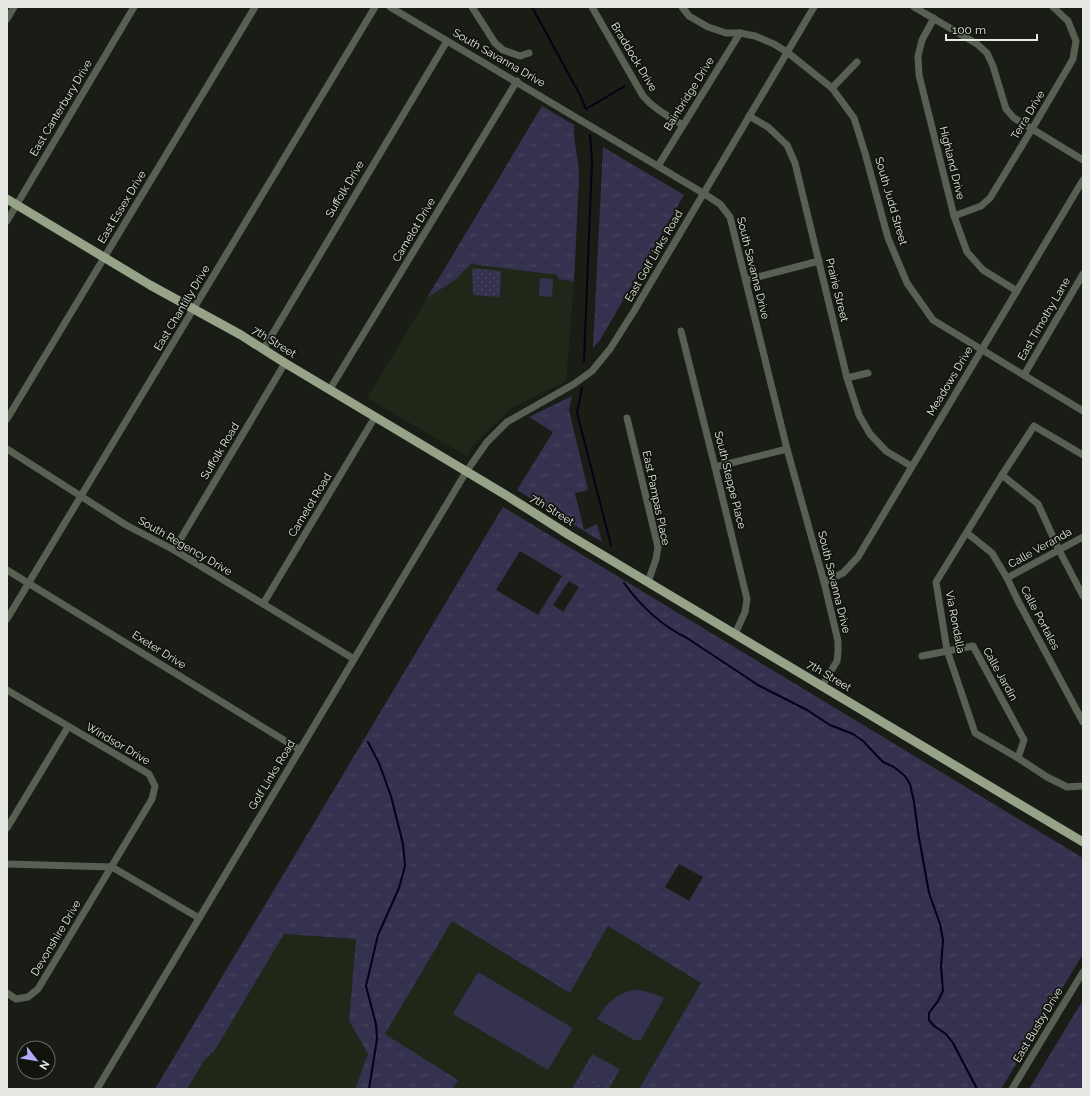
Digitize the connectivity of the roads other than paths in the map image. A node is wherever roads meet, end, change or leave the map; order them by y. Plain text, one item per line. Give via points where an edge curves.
1 (14, 7) edge
2 (134, 7) edge
3 (255, 7) edge
4 (375, 7) edge
5 (390, 7) edge
6 (472, 7) edge
7 (592, 7) edge
8 (682, 7) edge
9 (814, 7) edge
10 (914, 7) edge
11 (1053, 7) edge
12 (934, 18) junction
13 (7, 19) edge
14 (740, 33) junction
15 (447, 40) junction
16 (788, 52) junction
17 (529, 53) dead end
18 (857, 62) dead end
19 (517, 82) junction
20 (832, 88) junction
21 (749, 116) junction
22 (683, 125) junction
23 (1032, 129) junction
24 (1083, 160) edge
25 (658, 166) junction
26 (1083, 180) edge
27 (703, 193) junction
28 (7, 199) edge
29 (17, 205) junction
30 (954, 216) junction
31 (7, 221) edge
32 (104, 257) junction
33 (819, 261) junction
34 (1083, 274) edge
35 (746, 280) junction
36 (1017, 291) junction
37 (194, 308) junction
38 (681, 331) dead end
39 (263, 350) junction
40 (981, 350) junction
41 (285, 363) junction
42 (868, 373) dead end
43 (1024, 375) junction
44 (847, 378) junction
45 (330, 389) junction
46 (1082, 409) edge
47 (375, 417) junction
48 (627, 418) dead end
49 (7, 419) edge
50 (787, 449) junction
51 (7, 450) edge
52 (1083, 455) edge
53 (911, 466) junction
54 (716, 467) junction
55 (466, 472) junction
56 (1002, 476) junction
57 (81, 496) junction
58 (967, 533) junction
59 (1083, 537) edge
60 (174, 550) junction
61 (1058, 550) junction
62 (7, 570) edge
63 (1008, 578) junction
64 (648, 582) junction
65 (824, 582) junction
66 (29, 583) junction
67 (1083, 596) edge
68 (263, 604) junction
69 (7, 619) edge
70 (735, 634) junction
71 (947, 650) junction
72 (922, 656) dead end
73 (354, 659) junction
74 (822, 686) junction
75 (7, 690) edge
76 (1083, 722) edge
77 (68, 727) junction
78 (300, 750) junction
79 (1018, 758) junction
80 (1083, 786) edge
81 (7, 828) edge
82 (1083, 842) edge
83 (7, 864) edge
84 (112, 867) junction
85 (199, 918) junction
86 (1083, 972) edge
87 (7, 993) edge
88 (97, 1089) edge
89 (1012, 1089) edge

1 - 13 street
2 - 29 street, East Canterbury Drive
3 - 32 street, East Essex Drive
4 - 37 street, East Chantilly Drive
5 - 15 street, South Savanna Drive
6 - 17 street via 495,43 503,50 520,56
7 - 22 street, Braddock Drive via 643,96 657,109
8 - 14 street, South Judd Street via 689,16 708,27 726,33
9 - 16 street, East Golf Links Road
10 - 12 street
11 - 23 street, Terra Drive via 1068,21 1076,41 1073,59
12 - 23 street via 987,53 1006,109 1014,118
12 - 30 street, Highland Drive via 922,40 918,56 918,75
14 - 16 street, South Judd Street via 755,36
14 - 22 street, Bainbridge Drive
15 - 19 street, South Savanna Drive
15 - 39 street, Suffolk Drive
16 - 20 street, South Judd Street
16 - 21 street, East Golf Links Road
18 - 20 street
19 - 25 street, South Savanna Drive
19 - 45 street, Camelot Drive
20 - 40 street, South Judd Street via 854,118 888,238 907,282 933,320
21 - 27 street, East Golf Links Road
21 - 33 street, Prairie Street via 768,127 786,145 795,163
22 - 25 street, Bainbridge Drive
23 - 24 street
23 - 30 street, Terra Drive via 990,198 980,206
25 - 27 street, South Savanna Drive
26 - 36 street, Meadows Drive
27 - 35 street, South Savanna Drive via 720,204 730,217
27 - 55 street, East Golf Links Road via 610,350 592,371 574,384 507,422 487,442
28 - 29 main road, 7th Street
29 - 31 street, East Canterbury Drive
29 - 32 main road, 7th Street
30 - 36 street, Highland Drive via 967,252 983,270
32 - 37 main road, 7th Street
32 - 49 street, East Essex Drive
33 - 35 street
33 - 44 street, Prairie Street
34 - 43 street, East Timothy Lane
35 - 50 street, South Savanna Drive
36 - 40 street, Meadows Drive
37 - 39 main road, 7th Street
37 - 57 street, East Chantilly Drive
38 - 54 street, South Steppe Place
39 - 41 main road, 7th Street
40 - 43 street, South Judd Street
40 - 53 street, Meadows Drive
41 - 45 main road, 7th Street
41 - 60 street, Suffolk Road
42 - 44 street
43 - 46 street, South Judd Street
44 - 53 street, Prairie Street via 859,415 870,434 886,451
45 - 47 main road, 7th Street
47 - 55 main road, 7th Street
47 - 68 street, Camelot Road
48 - 64 street, East Pampas Place via 658,546
50 - 54 street
50 - 65 street, South Savanna Drive
51 - 57 street, South Regency Drive
52 - 56 street, Via Rondalla via 1034,426
53 - 65 street, Meadows Drive via 858,557 843,573
54 - 70 street, South Steppe Place via 747,599 745,612
55 - 64 main road, 7th Street
55 - 73 street, Golf Links Road
56 - 58 street, Via Rondalla
56 - 61 street via 1038,504
57 - 60 street, South Regency Drive via 126,525
57 - 66 street, East Chantilly Drive
58 - 63 street, Calle Portales via 992,553
58 - 71 street, Via Rondalla via 936,582
59 - 61 street, Calle Veranda
60 - 68 street, South Regency Drive
61 - 63 street, Calle Veranda
61 - 67 street
62 - 66 street, Exeter Drive
63 - 76 street, Calle Portales
64 - 70 main road, 7th Street
65 - 74 street, South Savanna Drive via 838,641 838,652 836,661
66 - 69 street, East Chantilly Drive
66 - 78 street, Exeter Drive
68 - 73 street, South Regency Drive
70 - 74 main road, 7th Street
71 - 72 street, Calle Jardin
71 - 79 street, Via Rondalla via 975,733
71 - 79 street, Calle Jardin via 973,646 1024,740
73 - 78 street, Golf Links Road
74 - 82 main road, 7th Street
75 - 77 street, Windsor Drive
77 - 81 street
77 - 84 street, Windsor Drive via 149,774 155,786 152,799
78 - 85 street, Golf Links Road
79 - 80 street, Via Rondalla via 1067,787
83 - 84 street
84 - 85 street
84 - 87 street, Devonshire Drive via 38,989 28,997 16,999
85 - 88 street, Golf Links Road
86 - 89 street, East Busby Drive

